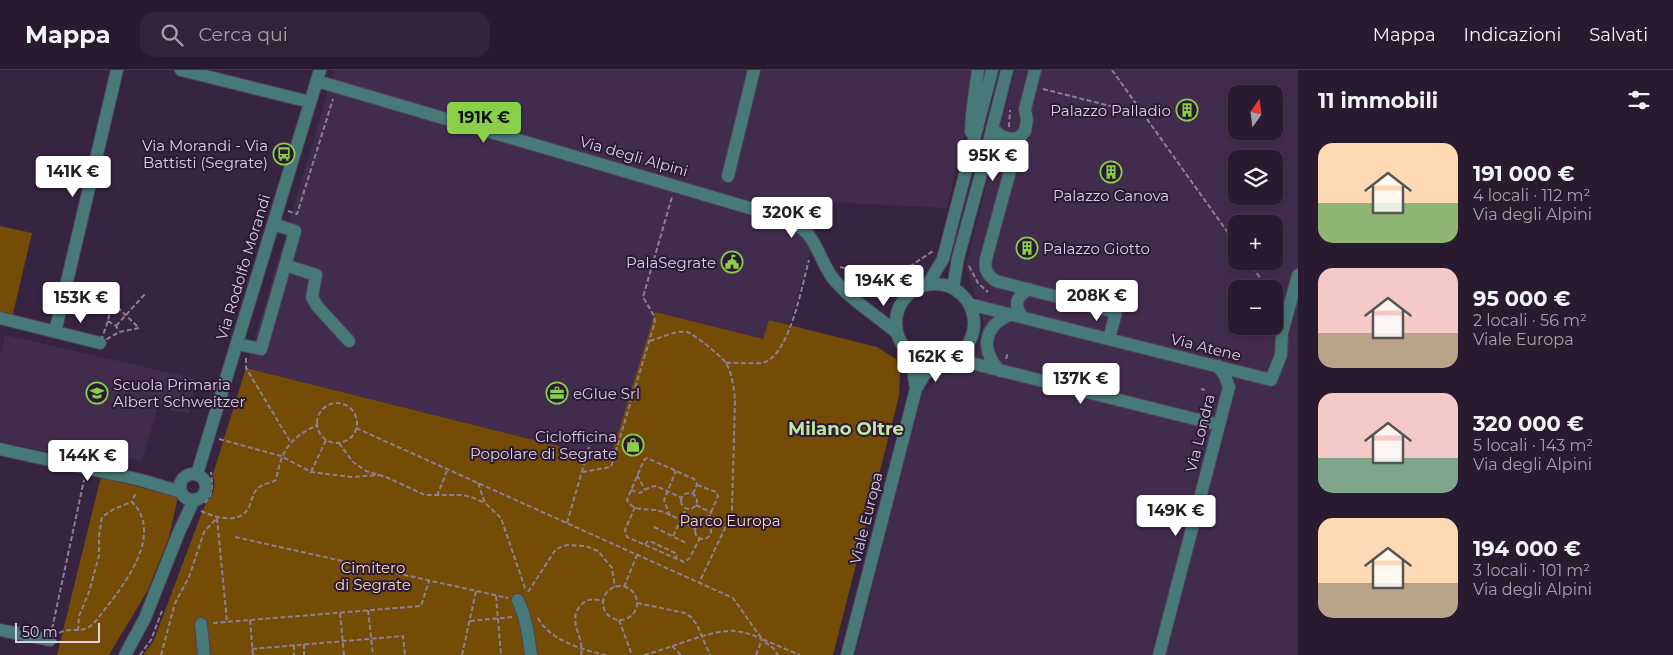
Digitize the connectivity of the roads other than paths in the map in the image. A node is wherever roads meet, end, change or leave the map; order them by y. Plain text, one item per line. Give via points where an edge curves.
1 (117, 70) edge
2 (181, 70) edge
3 (754, 70) edge
4 (978, 70) edge
5 (992, 70) edge
6 (1007, 70) edge
7 (1035, 70) edge
8 (318, 75) edge
9 (310, 102) junction
10 (992, 128) junction
11 (1019, 138) junction
12 (970, 155) junction
13 (728, 176) dead end
14 (273, 224) junction
15 (285, 265) junction
16 (1298, 275) edge
17 (928, 284) junction
18 (953, 288) junction
19 (1029, 289) junction
20 (969, 304) junction
21 (1017, 316) junction
22 (0, 318) edge
23 (55, 332) junction
24 (897, 333) junction
25 (1109, 339) junction
26 (349, 341) dead end
27 (100, 343) road end
28 (241, 345) junction
29 (907, 350) junction
30 (951, 358) junction
31 (938, 362) junction
32 (1218, 366) junction
33 (1000, 370) junction
34 (1246, 374) junction
35 (1228, 387) junction
36 (916, 389) junction
37 (1219, 425) junction
38 (0, 449) edge
39 (197, 474) junction
40 (189, 500) junction
41 (518, 600) road end
42 (201, 624) road end
43 (0, 630) edge
44 (50, 640) road end
45 (125, 655) edge
46 (204, 655) edge
47 (531, 655) edge
48 (847, 655) edge
49 (1159, 655) edge

1 - 23 street
2 - 9 street
3 - 13 street
4 - 12 street
5 - 12 street
6 - 10 street
7 - 11 street via 1024,109 1025,131
8 - 9 street, Via Rodolfo Morandi
8 - 24 street, Via degli Alpini via 337,87 676,185 793,223 806,233 837,284
9 - 14 street, Via Rodolfo Morandi
10 - 11 street via 1010,140
10 - 18 street
11 - 19 street via 985,267 988,276 996,281
12 - 17 street via 944,259
14 - 15 street via 295,231
14 - 28 street, Via Rodolfo Morandi
15 - 26 street via 316,275 312,297
15 - 28 street via 260,349
16 - 34 street, Via Atene via 1282,333 1281,355 1271,380
17 - 18 street
17 - 24 street via 913,290 902,302 896,317
18 - 20 street
19 - 21 street via 1020,294
19 - 25 street via 1116,312
20 - 21 street, Via Atene
20 - 30 street via 974,319 972,335 964,349
21 - 25 street, Via Atene
21 - 33 street via 1001,319 988,337 987,351
22 - 23 street
23 - 27 street
24 - 29 street, Viale Europa
25 - 32 street, Via Atene
28 - 39 street, Via Rodolfo Morandi
29 - 31 street via 921,359
29 - 36 street, Viale Europa
30 - 31 street
30 - 33 street
31 - 36 street, Viale Europa
32 - 34 street, Via Atene
32 - 35 street, Via Londra
33 - 37 street
34 - 35 street
35 - 37 street, Via Londra
36 - 48 street, Viale Europa
37 - 49 street, Via Londra
38 - 40 street via 141,480
39 - 40 street via 190,474 180,486
39 - 40 street via 205,481 206,489 201,497
40 - 45 street via 145,618
41 - 47 street via 530,615
42 - 46 street
43 - 44 street

